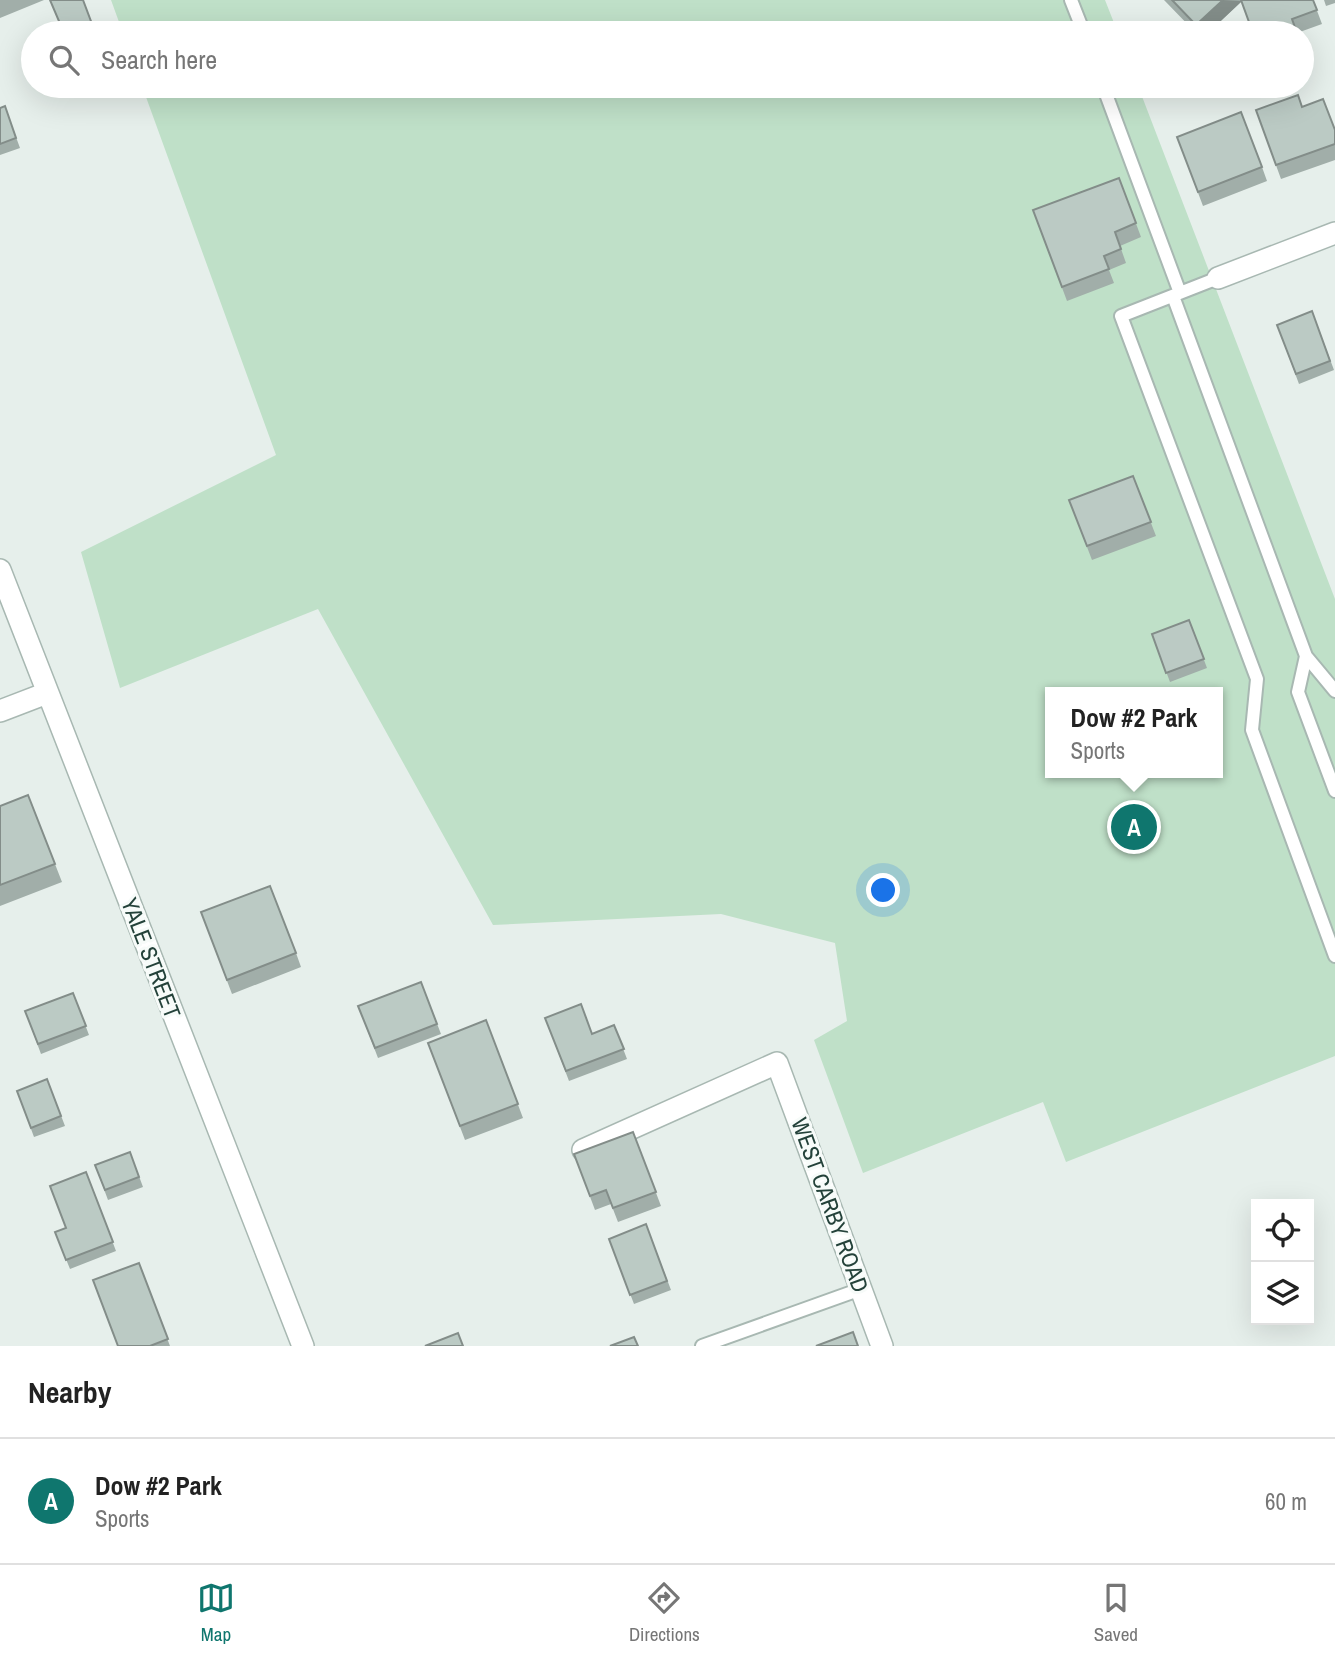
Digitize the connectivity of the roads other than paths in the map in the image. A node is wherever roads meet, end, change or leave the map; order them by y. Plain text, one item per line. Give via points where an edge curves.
1 (1071, 0) edge
2 (1079, 21) edge
3 (1107, 98) edge
4 (1335, 233) edge
5 (1218, 278) joint
6 (1177, 294) junction
7 (0, 570) edge
8 (1306, 656) junction
9 (1335, 691) edge
10 (47, 693) junction
11 (0, 711) edge
12 (1335, 791) edge
13 (1335, 956) edge
14 (583, 1150) edge
15 (861, 1289) junction
16 (303, 1346) edge
17 (702, 1346) edge
18 (882, 1346) edge

1 - 2 lane
3 - 6 lane
4 - 5 street
5 - 6 lane
6 - 8 lane
6 - 13 lane via 1121,316 1257,679 1252,730
7 - 10 street, YALE STREET
8 - 9 lane
8 - 12 lane via 1298,692
10 - 11 street
10 - 16 street, YALE STREET
14 - 15 street, WEST CARBY ROAD via 777,1063
15 - 17 lane
15 - 18 street, WEST CARBY ROAD

